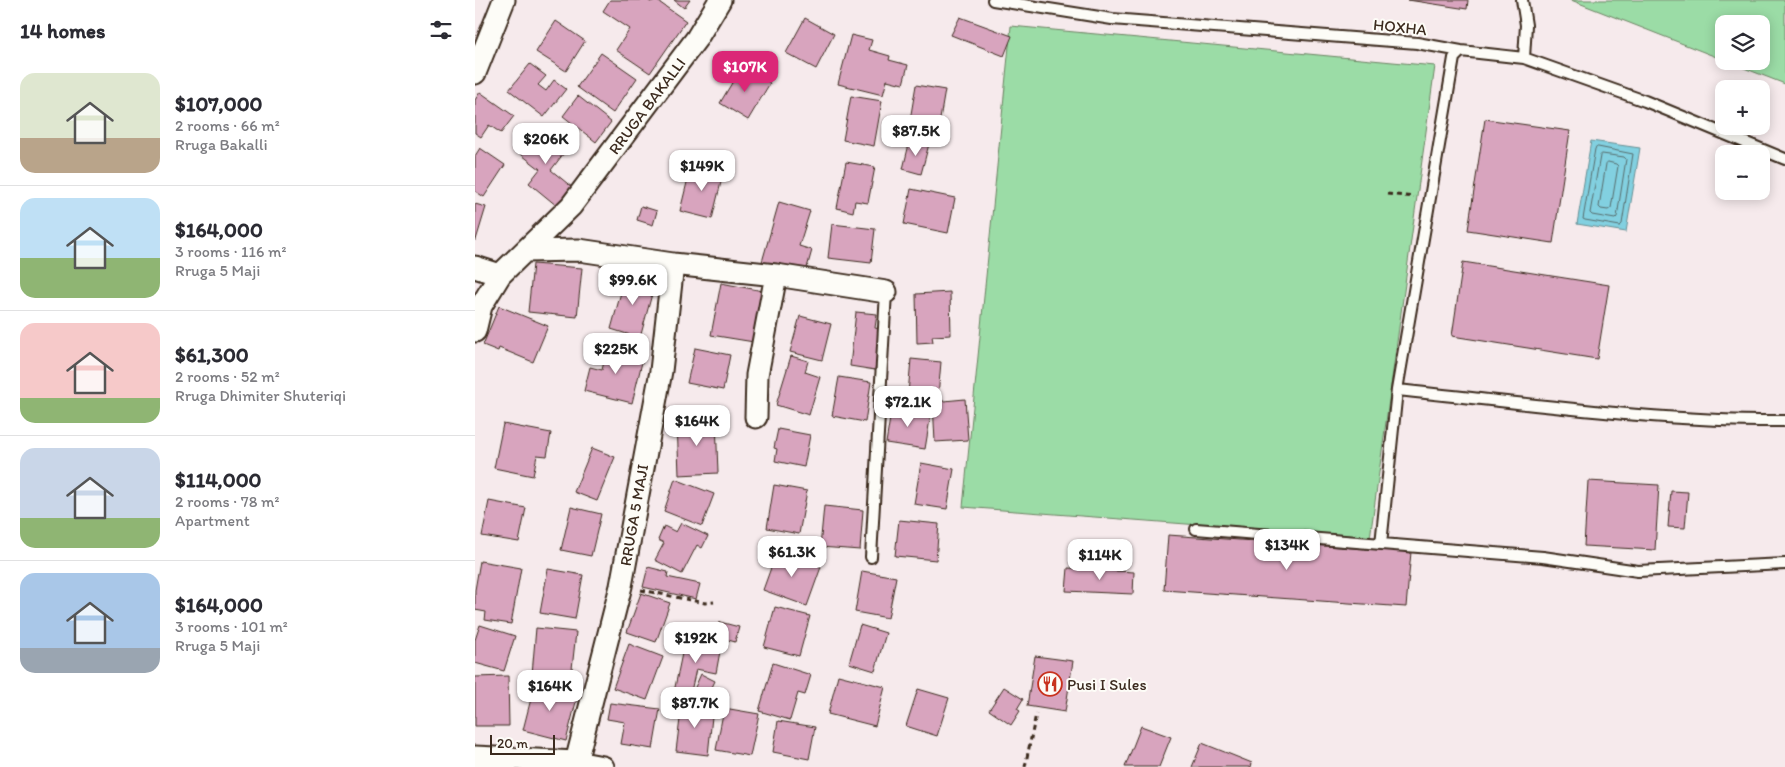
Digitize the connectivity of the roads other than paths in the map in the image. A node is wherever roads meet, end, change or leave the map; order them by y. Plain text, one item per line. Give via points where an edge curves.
1 (504, 0) edge
2 (720, 0) edge
3 (993, 0) edge
4 (1522, 0) edge
5 (1456, 53) junction
6 (1524, 58) junction
7 (475, 73) edge
8 (1785, 159) edge
9 (525, 251) junction
10 (673, 264) junction
11 (475, 267) edge
12 (500, 275) junction
13 (776, 275) junction
14 (886, 292) joint
15 (475, 332) edge
16 (1397, 390) junction
17 (756, 417) dead end
18 (1785, 420) edge
19 (1196, 529) dead end
20 (1381, 544) junction
21 (871, 557) dead end
22 (1785, 564) edge
23 (475, 757) edge
24 (576, 762) junction
25 (603, 767) edge

1 - 7 street
2 - 9 street, RRUGA BAKALLI via 697,38 571,206
3 - 5 lane, HOXHA via 1112,19 1417,43
4 - 6 lane via 1526,24
5 - 6 lane, HOXHA
5 - 16 lane
6 - 8 lane, HOXHA via 1645,101
9 - 10 street via 579,250
9 - 12 street, RRUGA BAKALLI
10 - 13 street
10 - 24 street, RRUGA 5 MAJI via 661,371 621,586
11 - 12 street
12 - 15 street via 481,306
13 - 14 street
13 - 17 street via 757,375
14 - 21 lane
16 - 18 lane via 1633,415
16 - 20 lane
19 - 20 lane
20 - 22 lane via 1543,557 1639,571
23 - 24 street
24 - 25 street

